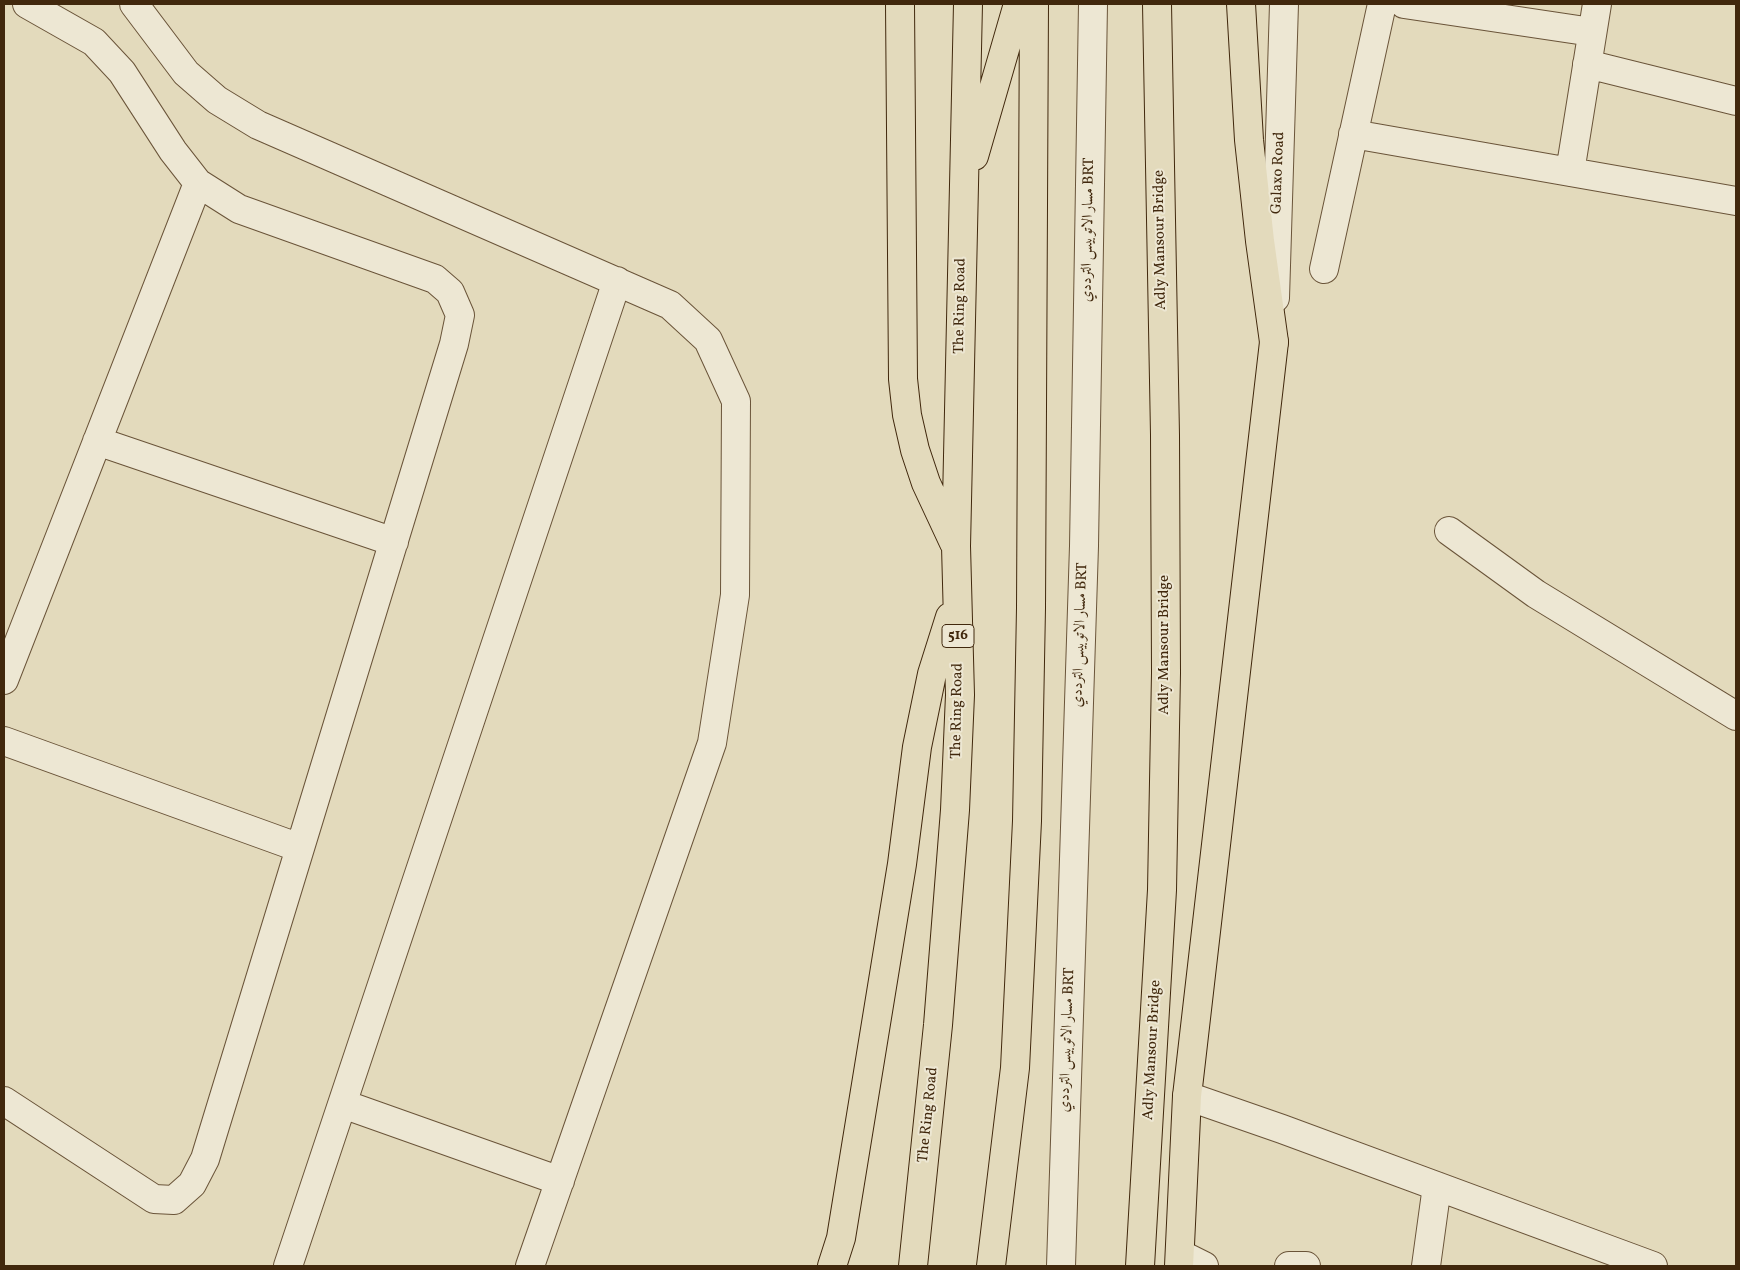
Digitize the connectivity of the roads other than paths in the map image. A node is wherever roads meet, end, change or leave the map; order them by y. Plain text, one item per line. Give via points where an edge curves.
1 (27, 4) edge
2 (134, 4) edge
3 (900, 4) edge
4 (968, 4) edge
5 (1018, 4) edge
6 (1034, 4) edge
7 (1093, 4) edge
8 (1241, 4) edge
9 (1284, 4) edge
10 (1382, 4) edge
11 (1404, 4) edge
12 (1596, 4) edge
13 (1157, 13) edge
14 (1592, 32) junction
15 (1587, 64) junction
16 (1736, 100) edge
17 (1353, 134) junction
18 (1570, 172) junction
19 (198, 183) junction
20 (964, 191) junction
21 (1736, 201) edge
22 (1324, 269) dead end
23 (617, 282) junction
24 (1274, 342) junction
25 (97, 442) junction
26 (1449, 531) dead end
27 (394, 542) junction
28 (956, 546) junction
29 (957, 597) junction
30 (4, 680) edge
31 (1736, 716) edge
32 (4, 741) edge
33 (300, 848) junction
34 (1187, 1096) junction
35 (4, 1101) edge
36 (343, 1104) junction
37 (560, 1182) junction
38 (1437, 1186) junction
39 (1179, 1260) edge
40 (288, 1266) edge
41 (530, 1266) edge
42 (832, 1266) edge
43 (913, 1266) edge
44 (991, 1266) edge
45 (1061, 1266) edge
46 (1140, 1266) edge
47 (1204, 1266) edge
48 (1289, 1266) edge
49 (1306, 1266) edge
50 (1426, 1266) edge
51 (1653, 1266) edge

1 - 19 street via 94,42 122,72
2 - 23 street via 186,73 217,100 258,125
3 - 28 main road via 903,379 907,415 923,475
4 - 20 main road, The Ring Road / 516
5 - 20 main road
6 - 44 main road via 1028,811 1015,1068
7 - 45 street, مسار الاتوبيس الترددي BRT via 1084,546
8 - 24 main road via 1249,140
9 - 24 street, Galaxo Road
10 - 17 street
11 - 14 street
12 - 14 street
13 - 46 main road, Adly Mansour Bridge via 1166,673 1162,890
14 - 15 street
15 - 16 street
15 - 18 street
17 - 18 street
17 - 22 street
18 - 21 street
19 - 25 street
19 - 27 street via 239,209 435,279 450,292 460,315 454,344
20 - 28 main road, The Ring Road / 516
23 - 36 street
23 - 37 street via 670,305 708,340 736,401 735,595 712,743
24 - 34 main road
25 - 27 street
25 - 30 street
26 - 31 street via 1536,594
27 - 33 street
28 - 29 main road, The Ring Road / 516
29 - 42 main road via 932,674 917,747 900,874 841,1238
29 - 43 main road, The Ring Road / 516 via 960,695 955,810 938,1025
32 - 33 street
33 - 35 street via 205,1159 192,1184 174,1200 154,1199
34 - 38 street
34 - 39 main road
36 - 37 street
36 - 40 street
37 - 41 street
38 - 50 street
38 - 51 street
39 - 47 street
48 - 49 street

